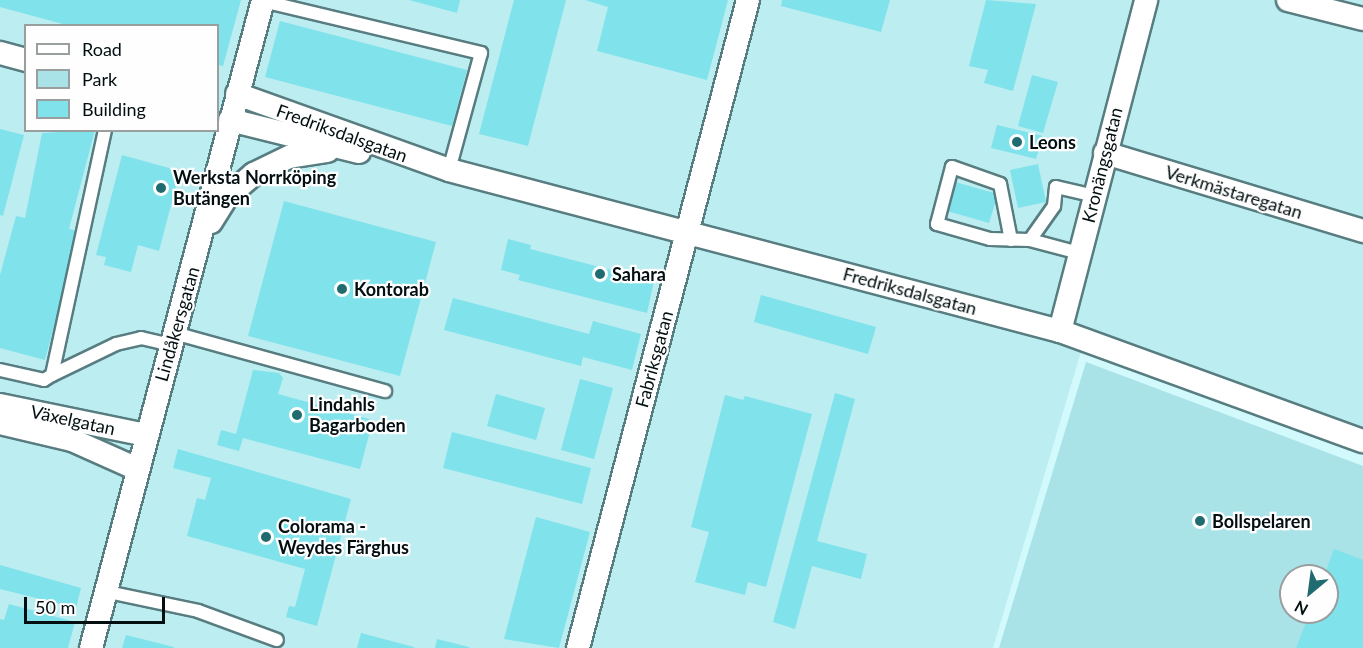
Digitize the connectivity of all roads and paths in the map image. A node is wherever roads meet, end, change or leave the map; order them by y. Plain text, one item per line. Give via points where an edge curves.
1 (263, 0) edge
2 (748, 0) edge
3 (1146, 0) edge
4 (1288, 0) edge
5 (1363, 20) edge
6 (0, 53) edge
7 (24, 59) edge
8 (229, 109) edge
9 (105, 132) edge
10 (347, 150) junction
11 (1105, 153) junction
12 (449, 170) junction
13 (1095, 196) junction
14 (1363, 231) edge
15 (687, 232) junction
16 (1011, 240) junction
17 (1030, 240) junction
18 (1079, 253) junction
19 (196, 257) junction
20 (1060, 331) junction
21 (172, 339) junction
22 (0, 370) edge
23 (52, 375) junction
24 (385, 391) dead end
25 (0, 405) edge
26 (0, 423) edge
27 (146, 435) junction
28 (1363, 441) edge
29 (137, 469) junction
30 (108, 592) junction
31 (277, 640) dead end
32 (91, 648) edge
33 (578, 648) edge

1 - 8 street, Lindåkersgatan
1 - 12 lane via 481,53
2 - 15 street, Fabriksgatan
3 - 11 street, Kronängsgatan
4 - 5 street
6 - 7 street
8 - 10 street, Fredriksdalsgatan
8 - 12 street, Fredriksdalsgatan
8 - 19 street, Lindåkersgatan
9 - 23 lane
10 - 12 street, Fredriksdalsgatan
10 - 19 street, Fredriksdalsgatan via 289,157 254,174 226,198
11 - 13 street, Kronängsgatan
11 - 14 street, Verkmästaregatan
12 - 15 street, Fredriksdalsgatan
13 - 17 lane via 1056,187 1054,206
13 - 18 street, Kronängsgatan
15 - 20 street, Fredriksdalsgatan
15 - 33 street, Fabriksgatan
16 - 16 lane via 990,239 937,224 952,167 1000,184
16 - 17 lane
17 - 18 lane
18 - 20 street, Kronängsgatan
19 - 21 street, Lindåkersgatan
20 - 28 street, Fredriksdalsgatan
21 - 23 lane via 125,342
21 - 24 lane
21 - 27 street, Lindåkersgatan
22 - 23 lane via 44,380
25 - 27 street, Växelgatan
26 - 29 street, Växelgatan via 72,440
27 - 29 street, Lindåkersgatan
29 - 30 street, Lindåkersgatan
30 - 31 lane via 198,611
30 - 32 street, Lindåkersgatan

